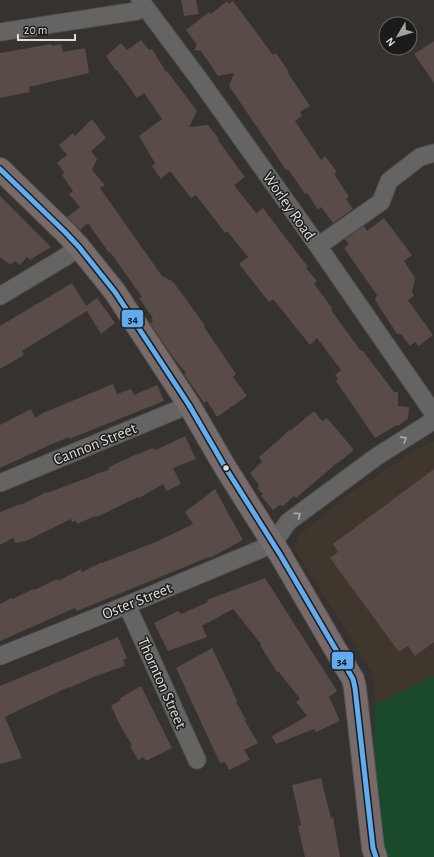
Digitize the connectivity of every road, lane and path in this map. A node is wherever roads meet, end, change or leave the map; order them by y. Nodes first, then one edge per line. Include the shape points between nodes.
1 (142, 2) edge
2 (0, 32) edge
3 (434, 143) edge
4 (427, 155) edge
5 (0, 169) edge
6 (318, 246) junction
7 (79, 247) junction
8 (0, 296) edge
9 (189, 405) junction
10 (434, 414) edge
11 (434, 421) edge
12 (0, 483) edge
13 (273, 544) junction
14 (127, 605) junction
15 (0, 656) edge
16 (197, 760) dead end
17 (376, 857) edge

1 - 2 street via 137,11
1 - 6 street, Worley Road
3 - 4 street
4 - 6 street via 388,181 381,202
5 - 7 main road
6 - 10 street, Worley Road
7 - 8 street
7 - 9 main road via 115,292
9 - 12 street, Cannon Street
9 - 13 main road
13 -> 11 street via 288,522 376,457
13 - 14 street, Oster Street
13 - 17 main road via 353,680
14 - 15 street, Oster Street
14 - 16 street, Thornton Street

